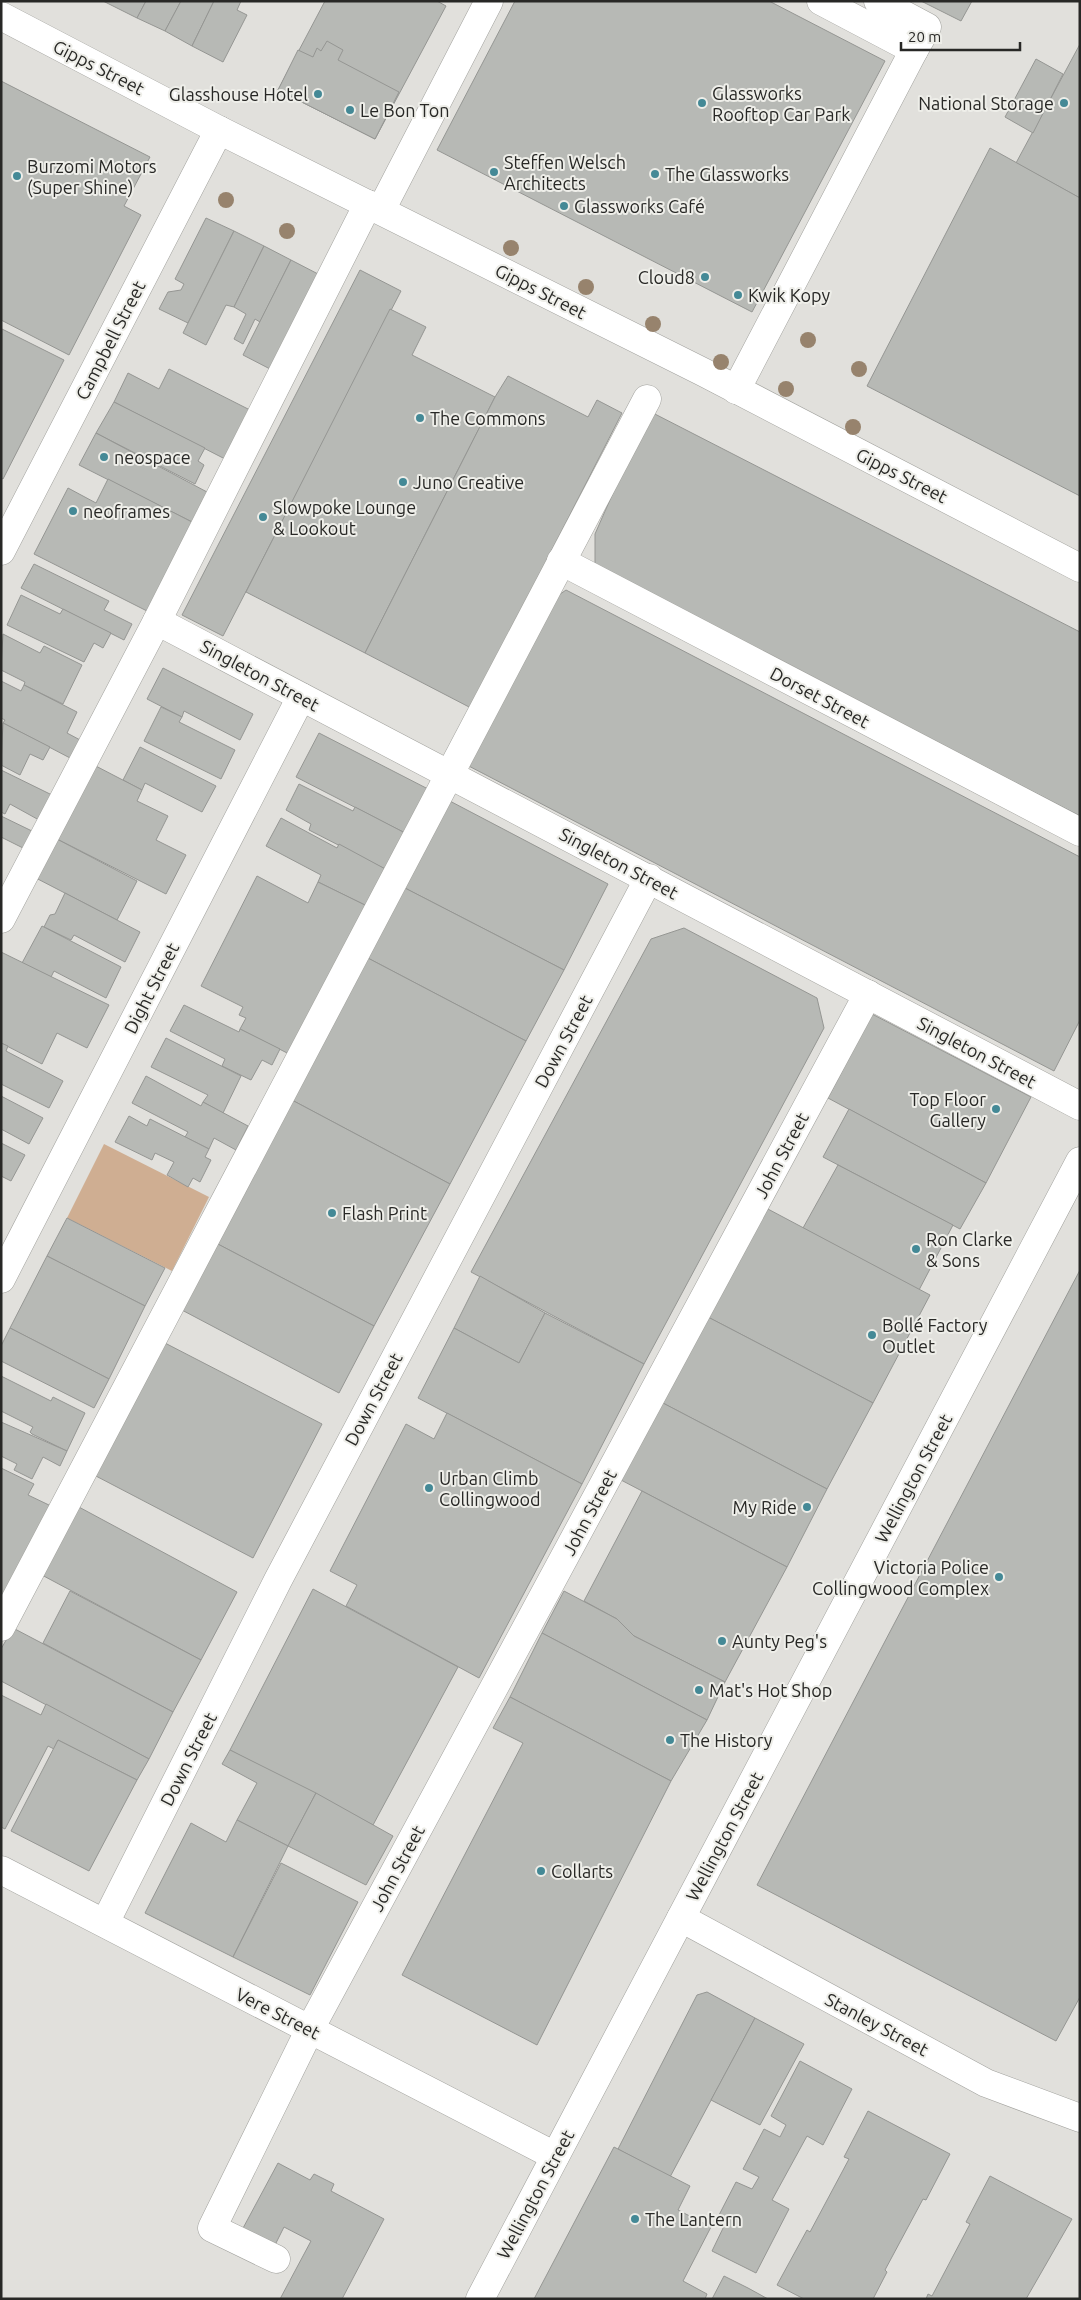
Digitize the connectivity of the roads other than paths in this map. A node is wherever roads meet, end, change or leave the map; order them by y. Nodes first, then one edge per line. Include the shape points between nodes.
1 (489, 1) edge
2 (821, 1) edge
3 (878, 1) edge
4 (1, 16) edge
5 (914, 50) junction
6 (219, 130) junction
7 (374, 207) junction
8 (736, 390) junction
9 (647, 399) dead end
10 (1, 551) edge
11 (561, 561) junction
12 (1080, 568) edge
13 (157, 621) junction
14 (301, 697) junction
15 (448, 774) junction
16 (1080, 832) edge
17 (648, 878) junction
18 (1, 919) edge
19 (868, 994) junction
20 (1080, 1106) edge
21 (1080, 1161) edge
22 (1, 1279) edge
23 (1, 1627) edge
24 (1, 1870) edge
25 (680, 1918) junction
26 (105, 1923) junction
27 (310, 2029) junction
28 (1080, 2118) edge
29 (555, 2156) junction
30 (276, 2259) dead end
31 (480, 2299) edge

1 - 7 street
2 - 5 street
3 - 5 street via 927,27
4 - 6 street, Gipps Street
5 - 8 street
6 - 7 street, Gipps Street
6 - 10 street, Campbell Street
7 - 8 street, Gipps Street
7 - 13 street
8 - 12 street, Gipps Street
9 - 11 street
11 - 15 street
11 - 16 street, Dorset Street
13 - 14 street, Singleton Street
13 - 18 street
14 - 15 street, Singleton Street
14 - 22 street, Dight Street
15 - 17 street, Singleton Street
15 - 23 street
17 - 19 street, Singleton Street
17 - 26 street, Down Street via 278,1580
19 - 20 street, Singleton Street
19 - 27 street, John Street
21 - 25 street, Wellington Street
24 - 26 street, Vere Street
25 - 28 street, Stanley Street via 986,2083
25 - 29 street, Wellington Street
26 - 27 street, Vere Street
27 - 29 street, Vere Street
27 - 30 street, John Street via 212,2228
29 - 31 street, Wellington Street

